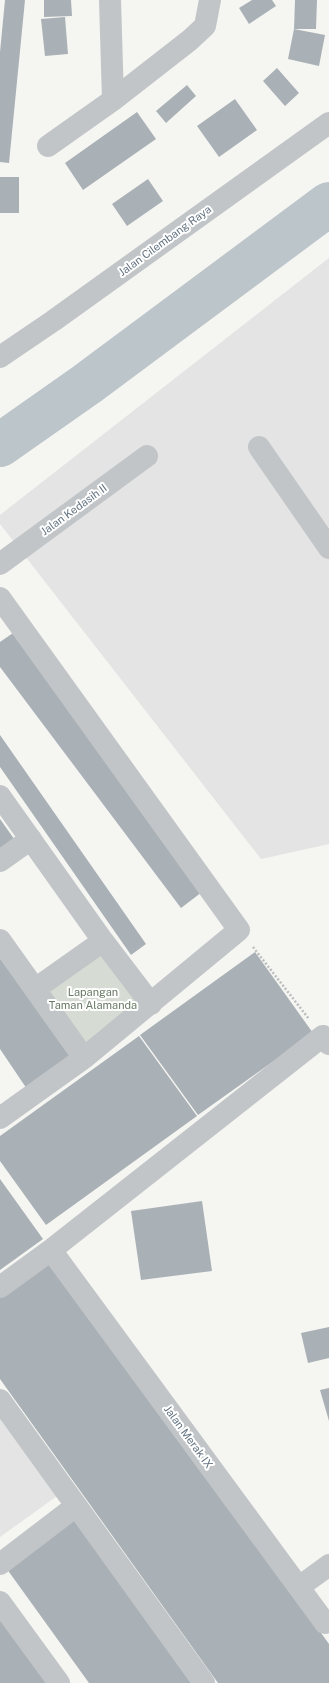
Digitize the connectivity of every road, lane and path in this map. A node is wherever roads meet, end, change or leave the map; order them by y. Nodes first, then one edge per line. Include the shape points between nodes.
1 (110, 0) edge
2 (210, 0) edge
3 (113, 100) junction
4 (329, 123) edge
5 (48, 146) dead end
6 (0, 357) edge
7 (259, 447) dead end
8 (147, 456) dead end
9 (329, 548) edge
10 (0, 564) edge
11 (0, 598) edge
12 (0, 796) edge
13 (31, 839) junction
14 (0, 861) edge
15 (239, 930) junction
16 (0, 940) edge
17 (103, 941) junction
18 (35, 989) junction
19 (150, 1004) junction
20 (326, 1040) edge
21 (84, 1058) junction
22 (0, 1118) edge
23 (51, 1250) junction
24 (0, 1287) edge
25 (0, 1400) edge
26 (76, 1506) junction
27 (0, 1564) edge
28 (329, 1566) edge
29 (299, 1587) junction
30 (0, 1602) edge
31 (325, 1623) dead end
32 (58, 1683) edge
33 (204, 1683) edge

1 - 3 street
2 - 3 street via 205,26
3 - 5 street
4 - 6 street, Jalan Cilembang Raya
7 - 9 street
8 - 10 street, Jalan Kedasih II
11 - 15 street
12 - 13 street
13 - 14 street
13 - 17 street
15 - 19 street
15 - 20 path
16 - 18 street
17 - 18 street
17 - 19 street
18 - 21 street
19 - 21 street
20 - 23 street
21 - 22 street
23 - 24 street
23 - 29 street, Jalan Merak IX
25 - 26 street
26 - 27 street
26 - 33 street
28 - 29 street
29 - 31 street, Jalan Merak IX
30 - 32 street

